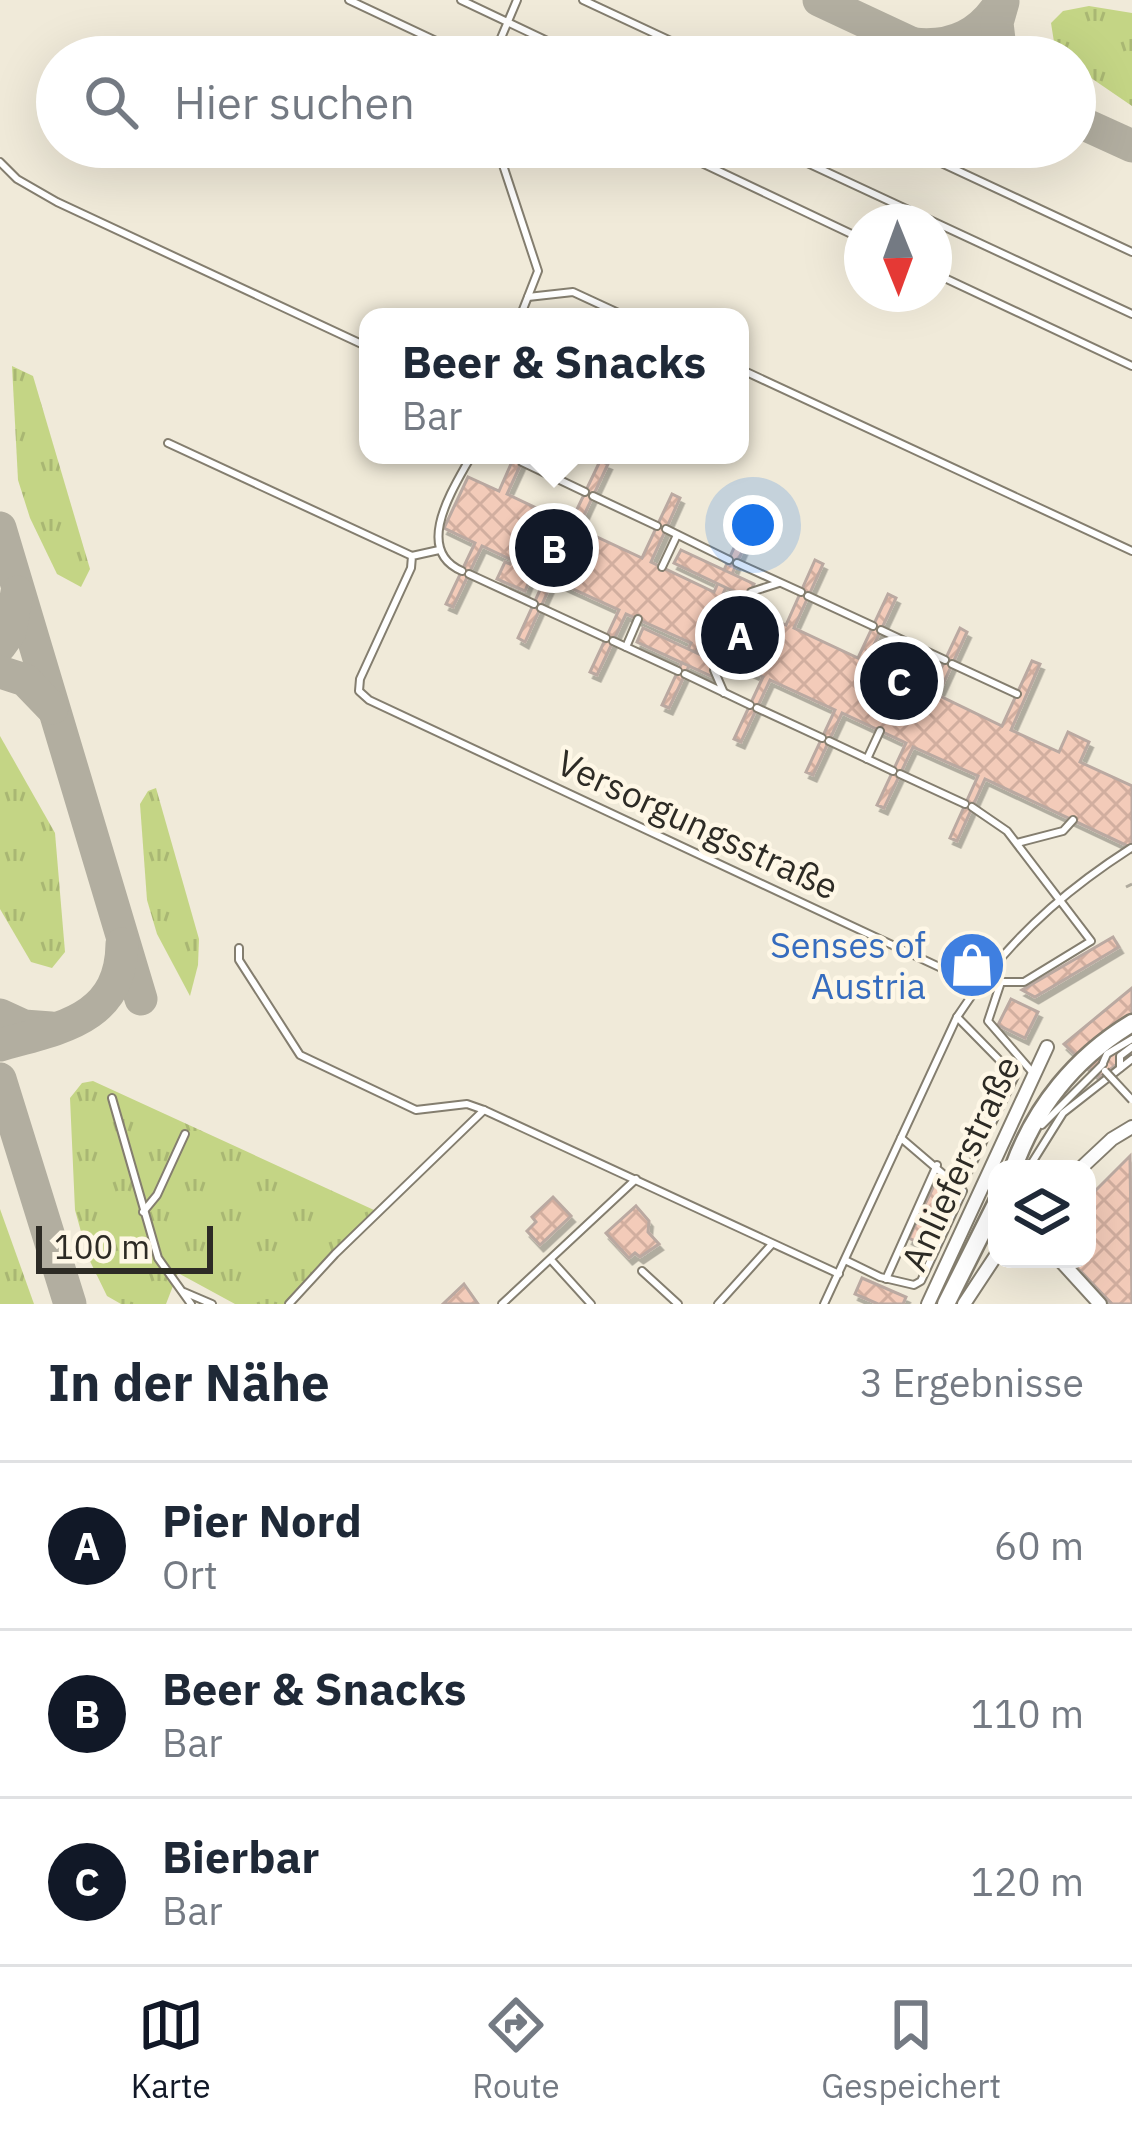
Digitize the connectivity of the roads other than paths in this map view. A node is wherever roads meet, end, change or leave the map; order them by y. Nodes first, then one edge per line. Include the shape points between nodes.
1 (349, 0) edge
2 (460, 0) edge
3 (517, 0) edge
4 (583, 0) edge
5 (507, 22) junction
6 (425, 36) edge
7 (501, 36) edge
8 (536, 36) edge
9 (660, 36) edge
10 (0, 162) edge
11 (505, 168) edge
12 (712, 168) edge
13 (818, 168) edge
14 (952, 168) edge
15 (844, 230) edge
16 (1132, 252) edge
17 (952, 282) edge
18 (529, 297) junction
19 (524, 308) edge
20 (608, 308) edge
21 (1132, 314) edge
22 (359, 343) edge
23 (1132, 367) edge
24 (749, 374) edge
25 (168, 442) dead end
26 (468, 464) edge
27 (526, 464) edge
28 (677, 535) junction
29 (439, 550) junction
30 (1132, 551) edge
31 (412, 556) junction
32 (662, 567) dead end
33 (779, 583) junction
34 (751, 592) dead end
35 (638, 620) dead end
36 (626, 647) junction
37 (919, 648) junction
38 (714, 670) dead end
39 (904, 680) dead end
40 (724, 693) junction
41 (1017, 694) dead end
42 (880, 731) dead end
43 (867, 759) junction
44 (1073, 820) dead end
45 (1016, 843) junction
46 (1131, 848) edge
47 (1059, 898) junction
48 (239, 947) dead end
49 (981, 982) junction
50 (1001, 982) junction
51 (957, 1018) junction
52 (1132, 1023) edge
53 (1132, 1043) edge
54 (1047, 1047) dead end
55 (1132, 1059) edge
56 (1104, 1067) junction
57 (1120, 1068) junction
58 (1034, 1074) junction
59 (112, 1099) dead end
60 (1132, 1100) edge
61 (484, 1110) junction
62 (1132, 1127) edge
63 (185, 1134) dead end
64 (902, 1138) junction
65 (1020, 1160) edge
66 (1023, 1160) edge
67 (1026, 1160) edge
68 (1090, 1160) edge
69 (937, 1165) junction
70 (636, 1179) junction
71 (962, 1187) junction
72 (143, 1212) junction
73 (988, 1220) edge
74 (773, 1243) junction
75 (845, 1260) junction
76 (552, 1262) junction
77 (988, 1268) edge
78 (1067, 1268) edge
79 (642, 1271) dead end
80 (838, 1274) junction
81 (886, 1279) junction
82 (181, 1290) junction
83 (191, 1304) edge
84 (212, 1304) edge
85 (289, 1304) edge
86 (502, 1304) edge
87 (591, 1304) edge
88 (678, 1304) edge
89 (718, 1304) edge
90 (824, 1304) edge
91 (928, 1304) edge
92 (946, 1304) edge
93 (964, 1304) edge
94 (1100, 1304) edge

1 - 6 lane
2 - 5 lane
3 - 5 lane
4 - 9 lane
5 - 7 lane
5 - 8 lane
10 - 22 lane via 57,202
11 - 18 lane via 535,252
12 - 15 lane
13 - 21 lane
14 - 16 lane
17 - 23 lane
18 - 19 lane
18 - 20 lane via 573,292
24 - 30 lane
25 - 31 lane
26 - 29 lane via 438,525
27 - 28 lane
28 - 32 lane
28 - 33 lane
29 - 31 lane
29 - 36 lane via 452,567
31 - 49 lane, Versorgungsstraße via 360,679 369,700
33 - 34 lane
33 - 37 lane
35 - 36 lane
36 - 40 lane
37 - 39 lane
37 - 41 lane
38 - 40 lane
40 - 43 lane
42 - 43 lane
43 - 45 lane via 990,816
44 - 45 lane via 1063,831
45 - 47 lane
46 - 47 lane
47 - 49 lane
47 - 50 lane via 1090,941 1024,982
48 - 61 lane via 239,960 300,1055 416,1110
49 - 50 lane
49 - 51 lane
50 - 58 lane via 988,1022
51 - 64 lane
51 - 71 lane via 1015,1076
52 - 65 street via 1055,1090
53 - 56 lane via 1108,1054
53 - 57 lane
54 - 58 street, Anlieferstraße
55 - 57 lane
56 - 60 lane, bridge
56 - 66 lane via 1060,1104
57 - 67 lane via 1063,1113
58 - 91 street, Anlieferstraße
59 - 72 lane
61 - 70 lane
61 - 85 lane
62 - 68 street
63 - 72 lane
64 - 69 lane
64 - 75 lane
69 - 71 lane
69 - 81 lane
70 - 74 lane
70 - 76 lane
71 - 81 lane via 921,1281
72 - 82 lane via 158,1258
73 - 92 street
74 - 80 lane
74 - 89 lane
75 - 80 lane
75 - 81 lane
76 - 86 lane
76 - 87 lane
77 - 93 street
78 - 94 street
79 - 88 lane
80 - 90 lane
82 - 83 lane
82 - 84 lane

